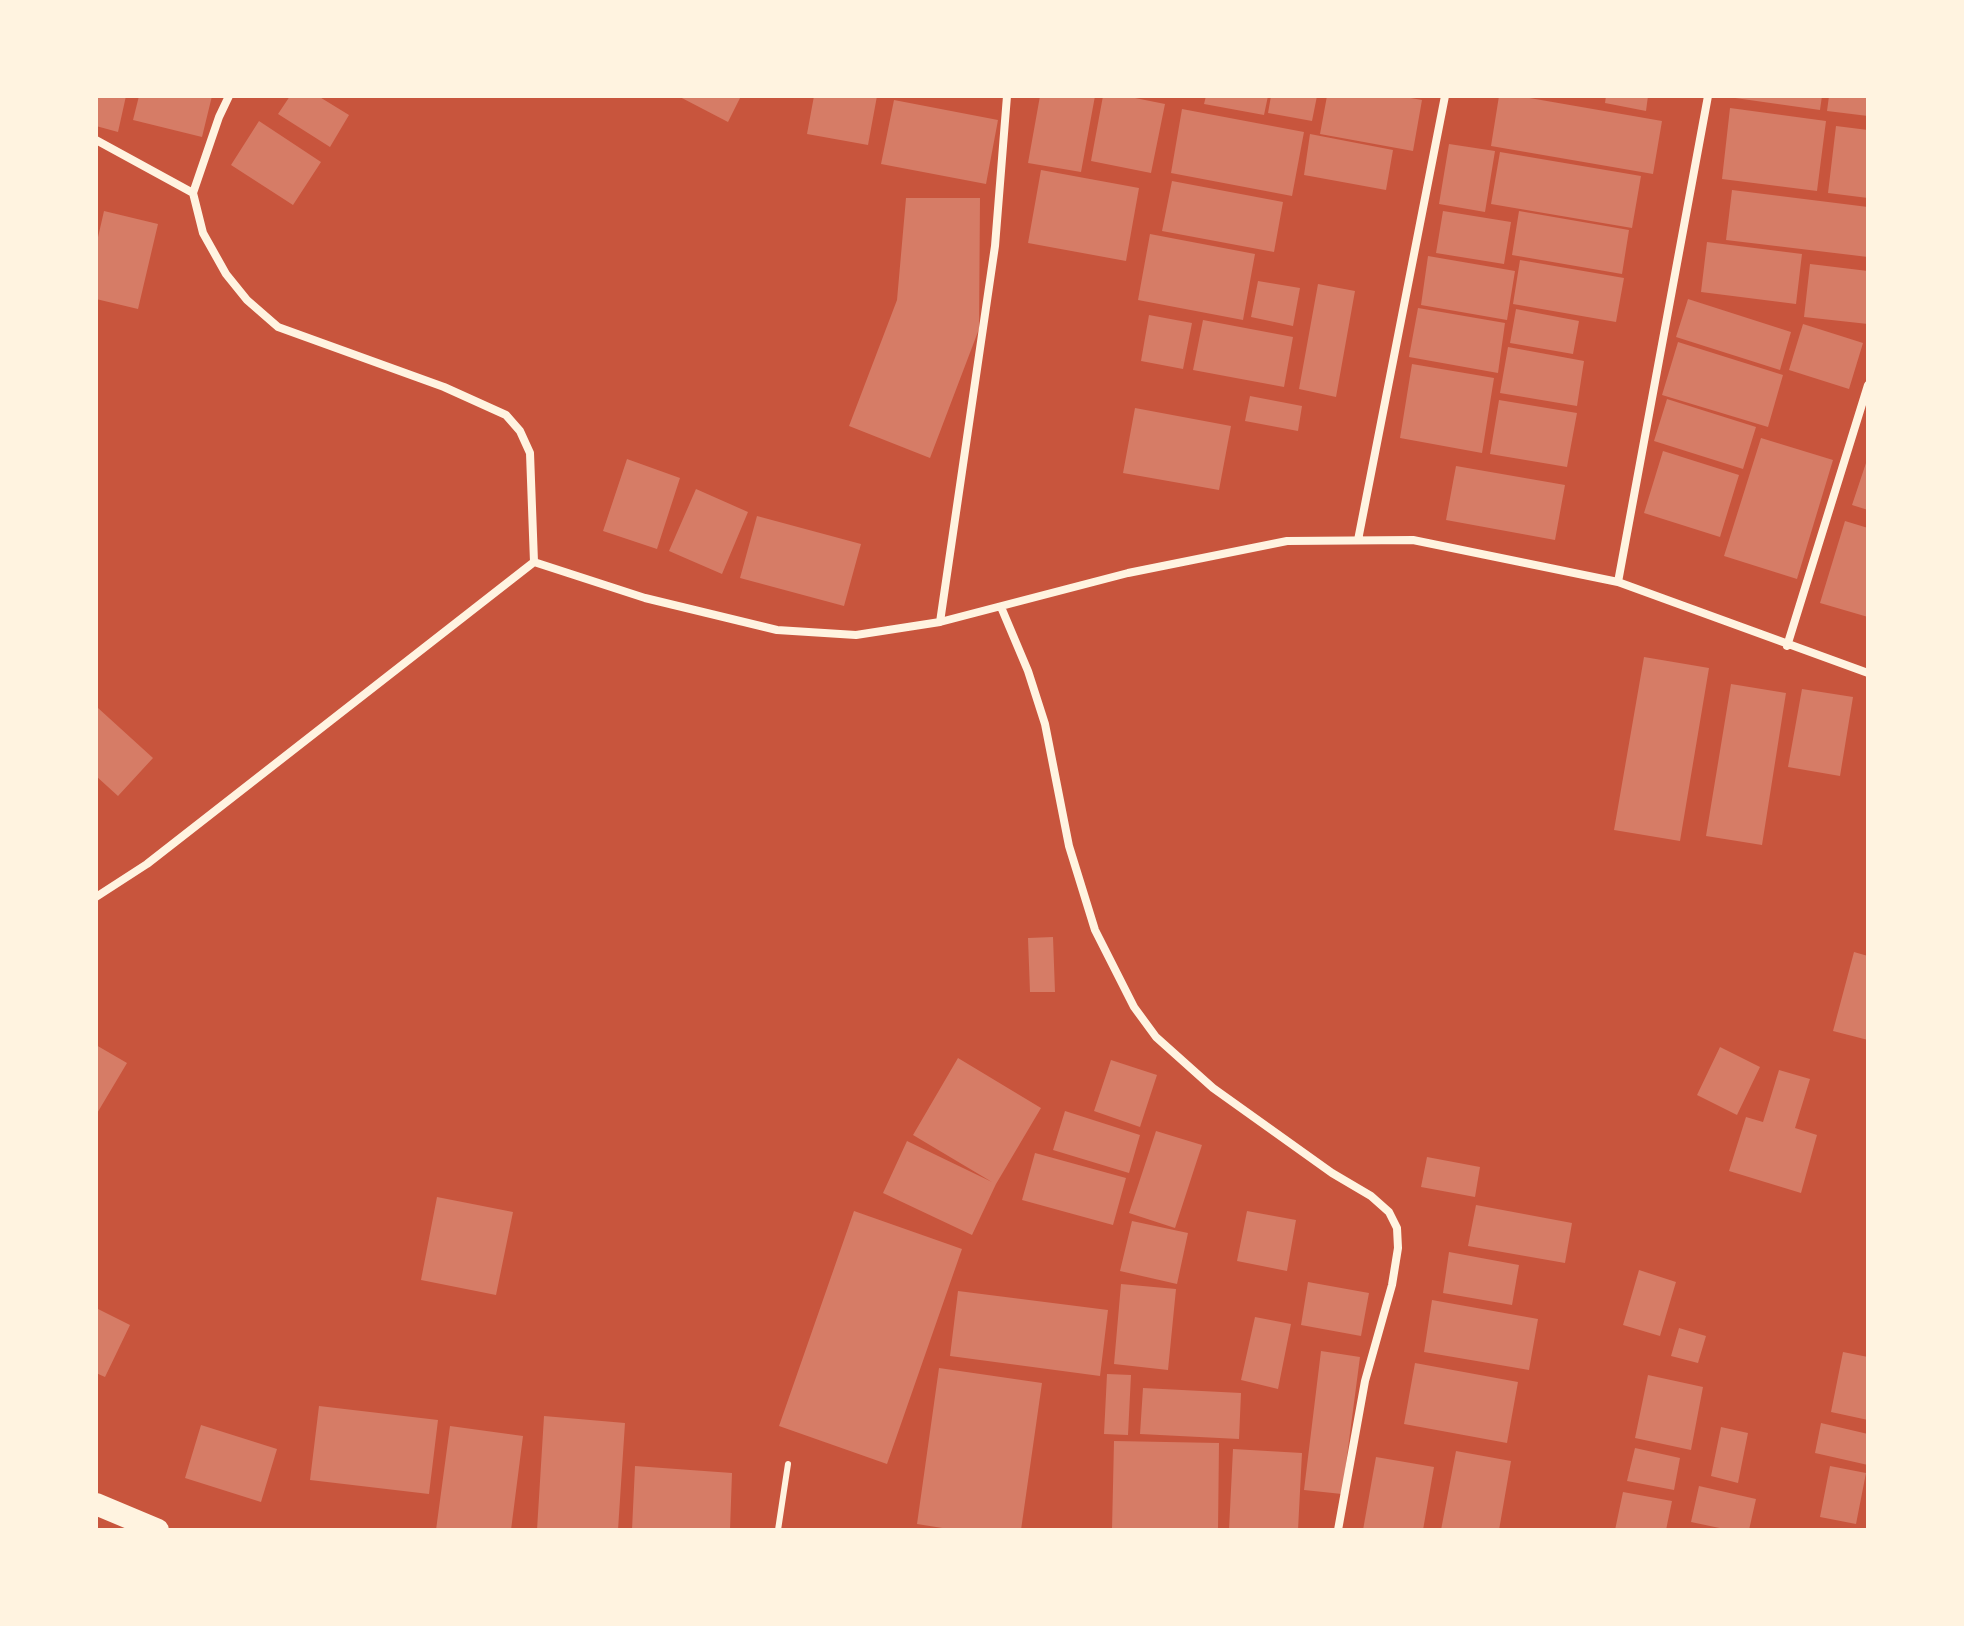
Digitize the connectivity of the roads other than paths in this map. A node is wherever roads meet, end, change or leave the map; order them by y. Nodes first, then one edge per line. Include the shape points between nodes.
1 (229, 96) edge
2 (1007, 96) edge
3 (1445, 96) edge
4 (1708, 96) edge
5 (96, 140) edge
6 (193, 193) junction
7 (1868, 385) edge
8 (1358, 540) junction
9 (534, 562) junction
10 (1618, 582) junction
11 (1001, 607) junction
12 (940, 622) junction
13 (1787, 646) junction
14 (1868, 673) edge
15 (98, 893) edge
16 (788, 1464) dead end
17 (96, 1504) edge
18 (158, 1530) edge
19 (778, 1530) edge
20 (1338, 1530) edge

1 - 6 street
2 - 12 street via 995,246
3 - 8 street
4 - 10 street
5 - 6 street
6 - 9 street via 203,233 226,274 278,327 506,415 530,453
7 - 13 street
8 - 10 street via 1413,540
8 - 11 street via 1273,543 1128,573
9 - 12 street via 645,598 777,630 856,635
9 - 15 street via 147,864
10 - 13 street
11 - 12 street
11 - 20 street via 1045,724 1069,846 1095,930 1134,1007 1156,1037 1213,1088 1371,1196 1397,1228 1392,1285 1365,1381
13 - 14 street
16 - 19 lane
17 - 18 highway

